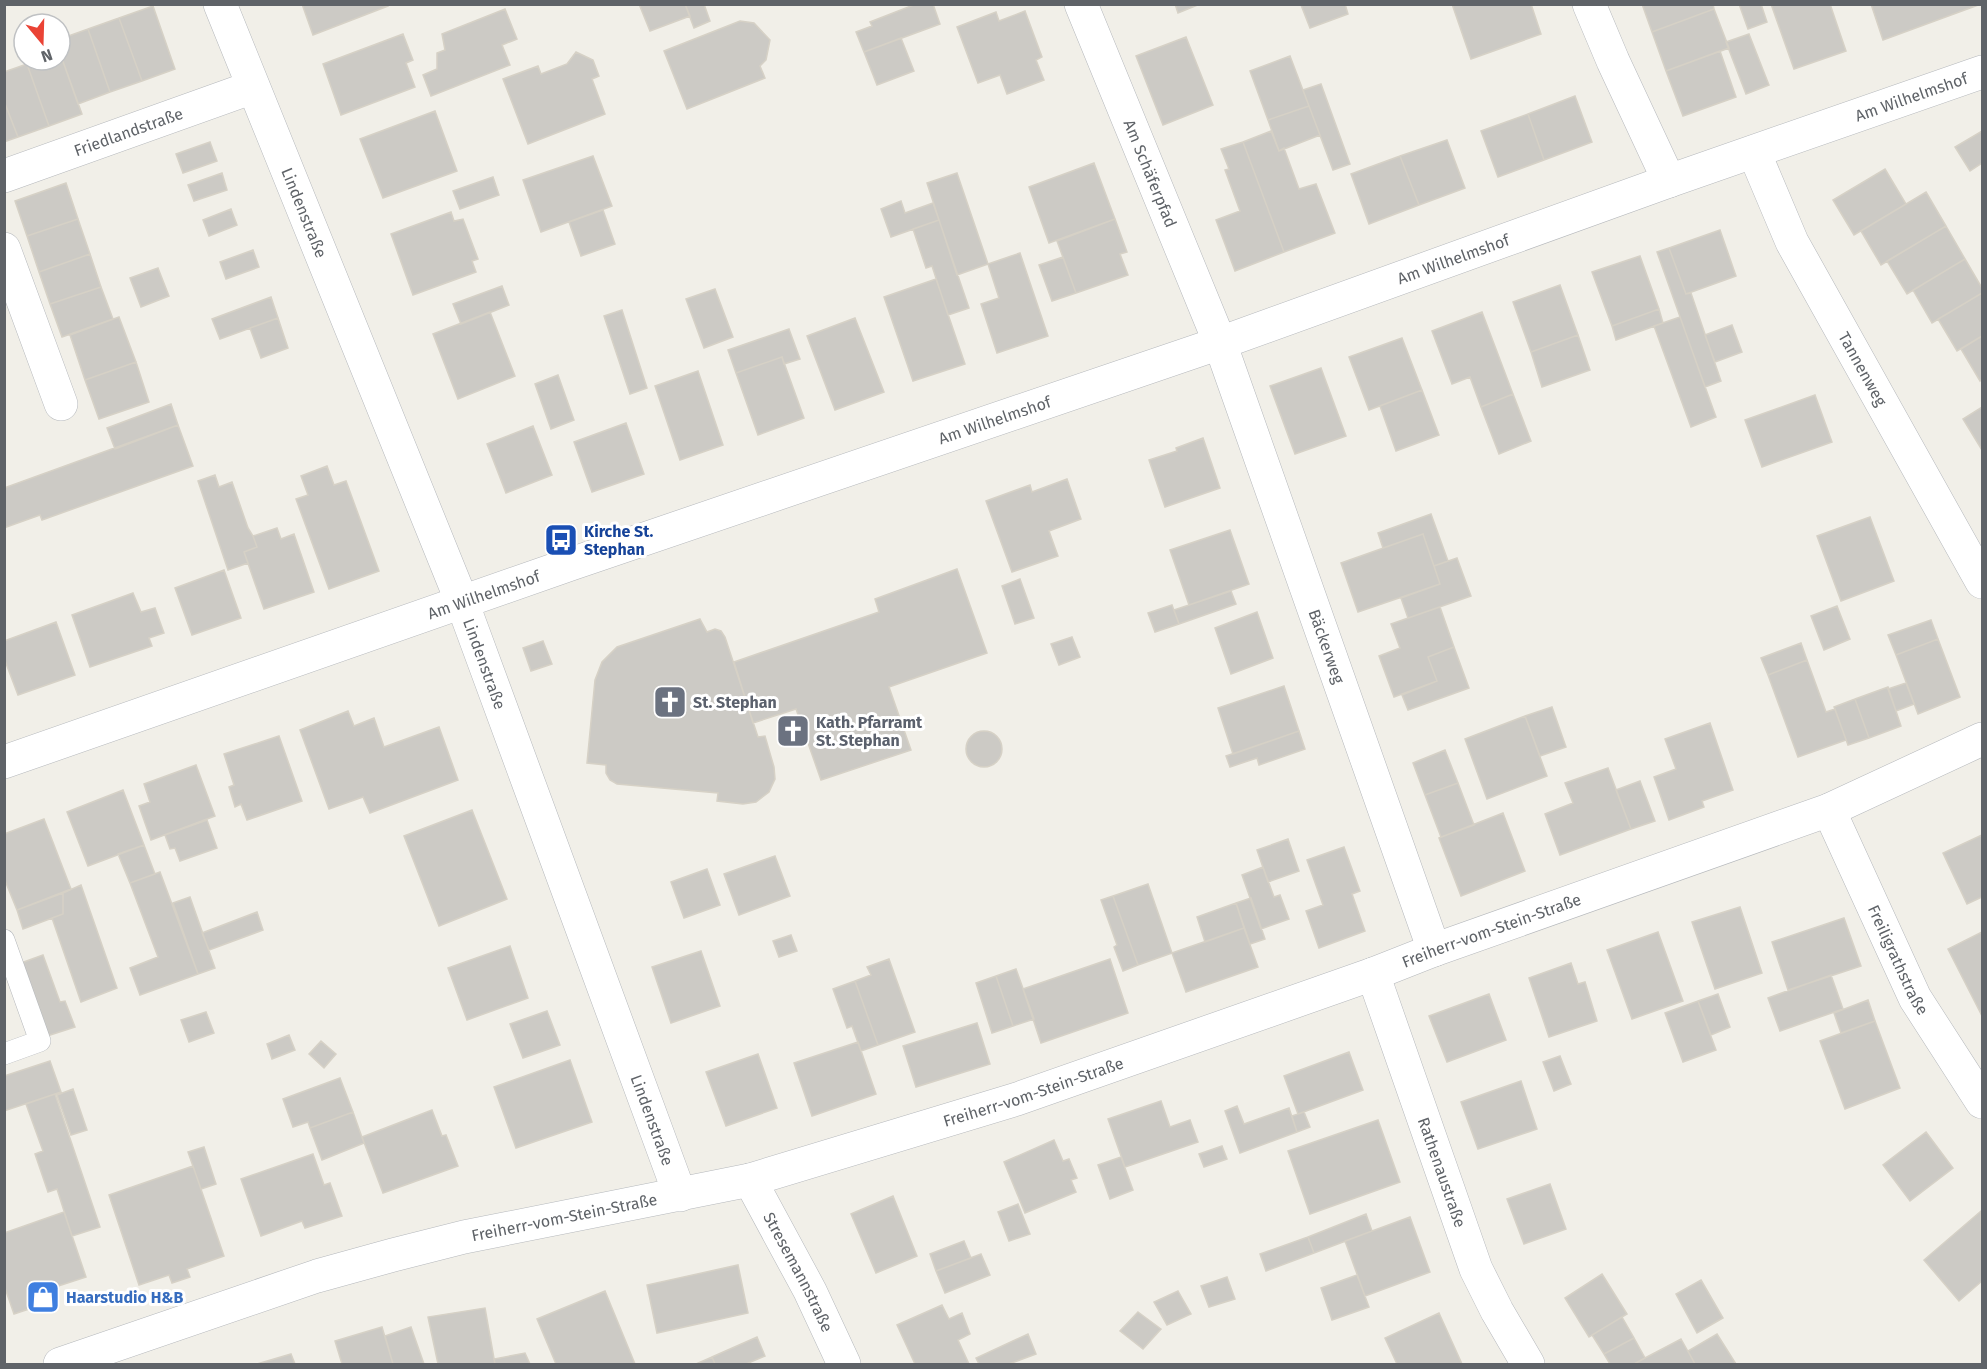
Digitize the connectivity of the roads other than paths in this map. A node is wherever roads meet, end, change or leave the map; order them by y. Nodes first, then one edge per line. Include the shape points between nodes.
1 (220, 4) edge
2 (1081, 4) edge
3 (1589, 4) edge
4 (1983, 72) edge
5 (253, 87) junction
6 (1754, 152) junction
7 (4, 176) edge
8 (1669, 181) junction
9 (4, 249) edge
10 (1220, 343) junction
11 (61, 404) dead end
12 (1983, 582) edge
13 (462, 602) junction
14 (1983, 739) edge
15 (4, 762) edge
16 (1829, 810) junction
17 (4, 940) edge
18 (1434, 950) junction
19 (1373, 974) junction
20 (4, 1054) edge
21 (1983, 1102) edge
22 (750, 1180) junction
23 (680, 1195) junction
24 (68, 1363) edge
25 (844, 1365) edge
26 (1528, 1365) edge

1 - 5 street, Lindenstraße
2 - 10 street, Am Schäferpfad
3 - 8 street
4 - 6 street, Am Wilhelmshof
5 - 7 street, Friedlandstraße
5 - 13 street, Lindenstraße
6 - 8 street, Am Wilhelmshof
6 - 12 street, Tannenweg via 1792,242
8 - 10 street, Am Wilhelmshof
9 - 11 street
10 - 13 street, Am Wilhelmshof
10 - 18 street, Bäckerweg
13 - 15 street, Am Wilhelmshof
13 - 23 street, Lindenstraße
14 - 16 street, Freiherr-vom-Stein-Straße
16 - 18 street, Freiherr-vom-Stein-Straße
16 - 21 street, Freiligrathstraße via 1915,998
17 - 20 lane via 40,1041
18 - 19 street, Freiherr-vom-Stein-Straße
19 - 22 street, Freiherr-vom-Stein-Straße via 1017,1099
19 - 26 street, Rathenaustraße via 1476,1269
22 - 23 street, Freiherr-vom-Stein-Straße
22 - 25 street, Stresemannstraße via 810,1291
23 - 24 street, Freiherr-vom-Stein-Straße via 464,1237 393,1255 317,1276

